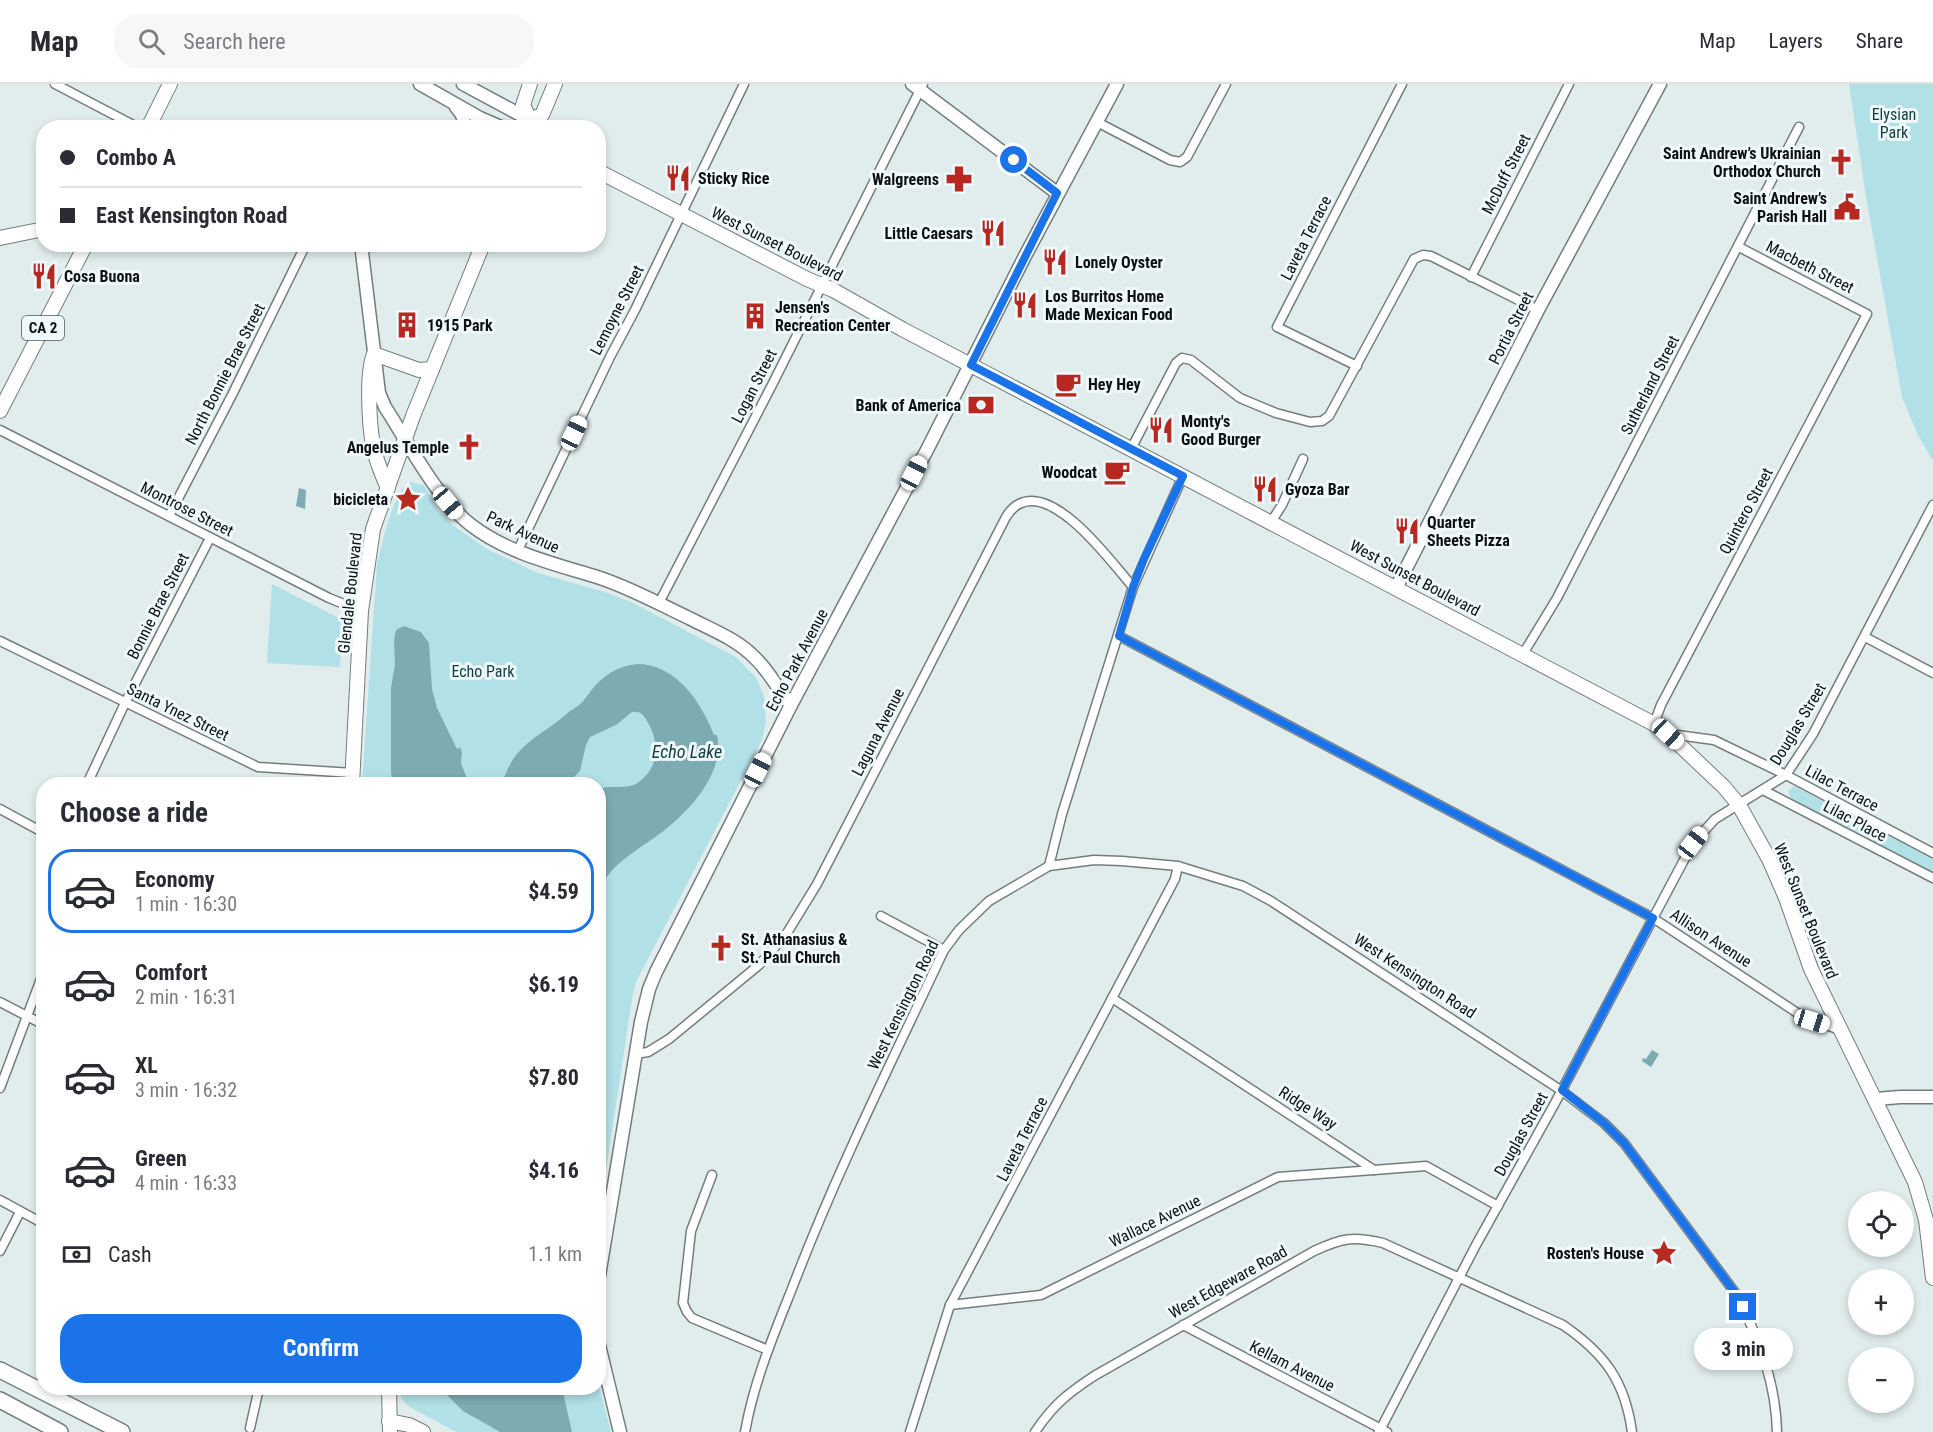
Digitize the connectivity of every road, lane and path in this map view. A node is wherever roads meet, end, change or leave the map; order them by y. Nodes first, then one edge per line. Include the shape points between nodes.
1 (55, 84) edge
2 (170, 84) edge
3 (420, 84) edge
4 (463, 84) edge
5 (530, 84) edge
6 (555, 84) edge
7 (744, 84) edge
8 (1117, 84) edge
9 (1226, 84) edge
10 (1402, 84) edge
11 (1569, 84) edge
12 (1659, 84) edge
13 (919, 86) edge
14 (451, 102) junction
15 (124, 120) edge
16 (152, 120) edge
17 (464, 120) edge
18 (485, 120) edge
19 (522, 120) edge
20 (528, 120) edge
21 (535, 120) edge
22 (1096, 122) junction
23 (1799, 127) dead end
24 (606, 175) edge
25 (1057, 193) junction
26 (681, 213) junction
27 (36, 231) edge
28 (0, 238) edge
29 (1739, 247) junction
30 (82, 252) edge
31 (302, 252) edge
32 (362, 252) edge
33 (480, 252) edge
34 (1471, 277) junction
35 (822, 285) junction
36 (1538, 310) junction
37 (1867, 314) joint
38 (374, 354) junction
39 (971, 365) junction
40 (1357, 366) junction
41 (432, 369) junction
42 (0, 411) edge
43 (0, 430) edge
44 (405, 438) junction
45 (1131, 449) junction
46 (1303, 459) dead end
47 (1183, 476) junction
48 (388, 488) junction
49 (1933, 505) edge
50 (169, 516) junction
51 (1271, 522) junction
52 (210, 538) junction
53 (518, 550) junction
54 (1133, 587) junction
55 (1396, 588) junction
56 (659, 603) junction
57 (361, 611) junction
58 (1119, 636) junction
59 (1865, 637) junction
60 (0, 641) edge
61 (1524, 654) junction
62 (1933, 673) edge
63 (125, 703) junction
64 (791, 705) junction
65 (1654, 724) junction
66 (1668, 734) junction
67 (1786, 775) junction
68 (90, 777) edge
69 (336, 777) edge
70 (352, 777) edge
71 (1763, 790) junction
72 (1739, 805) junction
73 (0, 809) edge
74 (36, 829) edge
75 (1933, 853) edge
76 (1049, 866) junction
77 (1178, 866) junction
78 (1933, 878) edge
79 (881, 916) dead end
80 (1653, 918) junction
81 (944, 950) junction
82 (36, 992) edge
83 (1112, 998) junction
84 (0, 1002) edge
85 (27, 1016) junction
86 (36, 1021) edge
87 (1841, 1030) junction
88 (635, 1054) junction
89 (0, 1088) edge
90 (1562, 1090) junction
91 (1933, 1097) edge
92 (1876, 1099) junction
93 (1374, 1170) junction
94 (712, 1175) dead end
95 (0, 1200) edge
96 (1498, 1206) junction
97 (20, 1212) junction
98 (36, 1220) edge
99 (606, 1233) edge
100 (0, 1251) edge
101 (1460, 1278) junction
102 (1933, 1278) edge
103 (950, 1305) junction
104 (1183, 1325) junction
105 (768, 1350) junction
106 (4, 1371) edge
107 (606, 1374) edge
108 (36, 1387) edge
109 (51, 1395) edge
110 (257, 1395) edge
111 (389, 1395) edge
112 (3, 1402) edge
113 (390, 1427) edge
114 (250, 1428) dead end
115 (56, 1430) edge
116 (1382, 1431) edge
117 (123, 1432) edge
118 (423, 1432) edge
119 (620, 1432) edge
120 (745, 1432) edge
121 (910, 1432) edge
122 (1035, 1432) edge
123 (1632, 1432) edge
124 (1777, 1432) edge

1 - 15 street
2 - 16 main road
3 - 14 street
4 - 19 street
5 - 20 main road via 523,105
6 - 21 main road via 542,115
7 - 26 street, Lemoyne Street
8 - 22 street, Echo Park Avenue
9 - 22 street via 1187,157 1180,162
10 - 40 street, Laveta Terrace via 1277,327
11 - 34 street, McDuff Street
12 - 36 street, Portia Street
13 - 25 street
13 - 35 street, Logan Street
14 - 17 street
14 - 18 street
22 - 25 street, Echo Park Avenue
23 - 29 street, Sutherland Street
24 - 26 main road, West Sunset Boulevard
25 - 39 street, Echo Park Avenue
26 - 35 main road, West Sunset Boulevard
26 - 53 street, Lemoyne Street
27 - 28 main road
29 - 37 street, Macbeth Street
29 - 61 street, Sutherland Street via 1557,598
30 - 42 main road, CA 2
31 - 50 street, North Bonnie Brae Street
32 - 38 street, Park Avenue
33 - 41 main road, Glendale Boulevard
34 - 36 street
34 - 40 street via 1431,255 1414,259
35 - 39 main road, West Sunset Boulevard
35 - 56 street, Logan Street
36 - 55 street, Portia Street
37 - 65 street, Quintero Street
38 - 41 main road via 419,370
38 - 44 street, Park Avenue via 380,393
38 - 48 main road via 368,376 373,443
39 - 45 main road, West Sunset Boulevard
39 - 64 street, Echo Park Avenue
40 - 45 street via 1329,417 1310,422 1240,398 1191,360 1182,358
41 - 44 main road, Glendale Boulevard
43 - 50 street, Montrose Street
44 - 48 main road, Glendale Boulevard
44 - 53 street, Park Avenue via 457,513 472,526
45 - 47 main road, West Sunset Boulevard
46 - 51 street
47 - 51 main road, West Sunset Boulevard
47 - 54 street
48 - 57 main road, Glendale Boulevard via 373,529
49 - 59 street, Douglas Street
50 - 52 street, Montrose Street
51 - 55 main road, West Sunset Boulevard
52 - 57 street, Montrose Street
52 - 63 street, Bonnie Brae Street
53 - 56 street, Park Avenue via 609,581
54 - 58 street
54 - 88 street, Laguna Avenue via 1064,513 1039,502 1012,508 817,884 787,933 759,965 669,1039 648,1052
55 - 61 main road, West Sunset Boulevard
56 - 64 street, Park Avenue via 738,643 771,675
57 - 70 main road, Glendale Boulevard
58 - 76 street
58 - 80 street, Allison Avenue
59 - 62 street
59 - 67 street, Douglas Street via 1813,734
60 - 63 street, Santa Ynez Street
61 - 65 main road, West Sunset Boulevard
63 - 68 street, Bonnie Brae Street
63 - 69 street, Santa Ynez Street via 258,767
64 - 88 street, Echo Park Avenue via 656,972 644,1004
65 - 66 main road, West Sunset Boulevard
66 - 67 street, Lilac Terrace via 1714,740
66 - 72 main road, West Sunset Boulevard
67 - 71 street, Douglas Street
67 - 75 street, Lilac Terrace
71 - 72 street, Douglas Street
71 - 78 street, Lilac Place
72 - 80 street, Douglas Street via 1715,819 1698,837
72 - 87 main road, West Sunset Boulevard via 1776,874 1811,969
73 - 74 street
76 - 77 street, West Kensington Road via 1094,860
76 - 81 street, West Kensington Road via 989,901
77 - 83 street, Laveta Terrace
77 - 90 street, West Kensington Road via 1243,886 1271,901
79 - 81 street
80 - 87 street, Allison Avenue via 1802,1016
80 - 90 street, Douglas Street
81 - 105 street, West Kensington Road via 821,1213
82 - 85 street
83 - 93 street, Ridge Way
83 - 103 street, Laveta Terrace
84 - 85 street
85 - 86 street
85 - 89 street
87 - 92 main road, West Sunset Boulevard
88 - 99 street, Echo Park Avenue
90 - 96 street, Douglas Street
90 - 124 street, West Kensington Road via 1624,1143 1736,1294 1762,1349
91 - 92 street
92 - 102 main road, West Sunset Boulevard via 1921,1199
93 - 96 street via 1426,1166
93 - 103 street, Wallace Avenue via 1278,1177 1041,1295
94 - 105 street via 691,1231 683,1303 692,1318
95 - 97 street
96 - 101 street, Douglas Street
97 - 98 street
97 - 100 street
101 - 104 street, West Edgeware Road via 1383,1243 1350,1238 1314,1251
101 - 116 street, Douglas Street
101 - 123 street, West Edgeware Road via 1563,1325 1587,1342 1618,1383 1629,1410
103 - 121 street, Laveta Terrace
104 - 116 street, Kellam Avenue
104 - 122 street, West Edgeware Road via 1068,1393
105 - 120 street, West Kensington Road via 750,1403
106 - 108 highway
107 - 119 street
109 - 117 highway
110 - 114 street
111 - 113 main road
112 - 115 highway
113 - 118 main road via 409,1425

